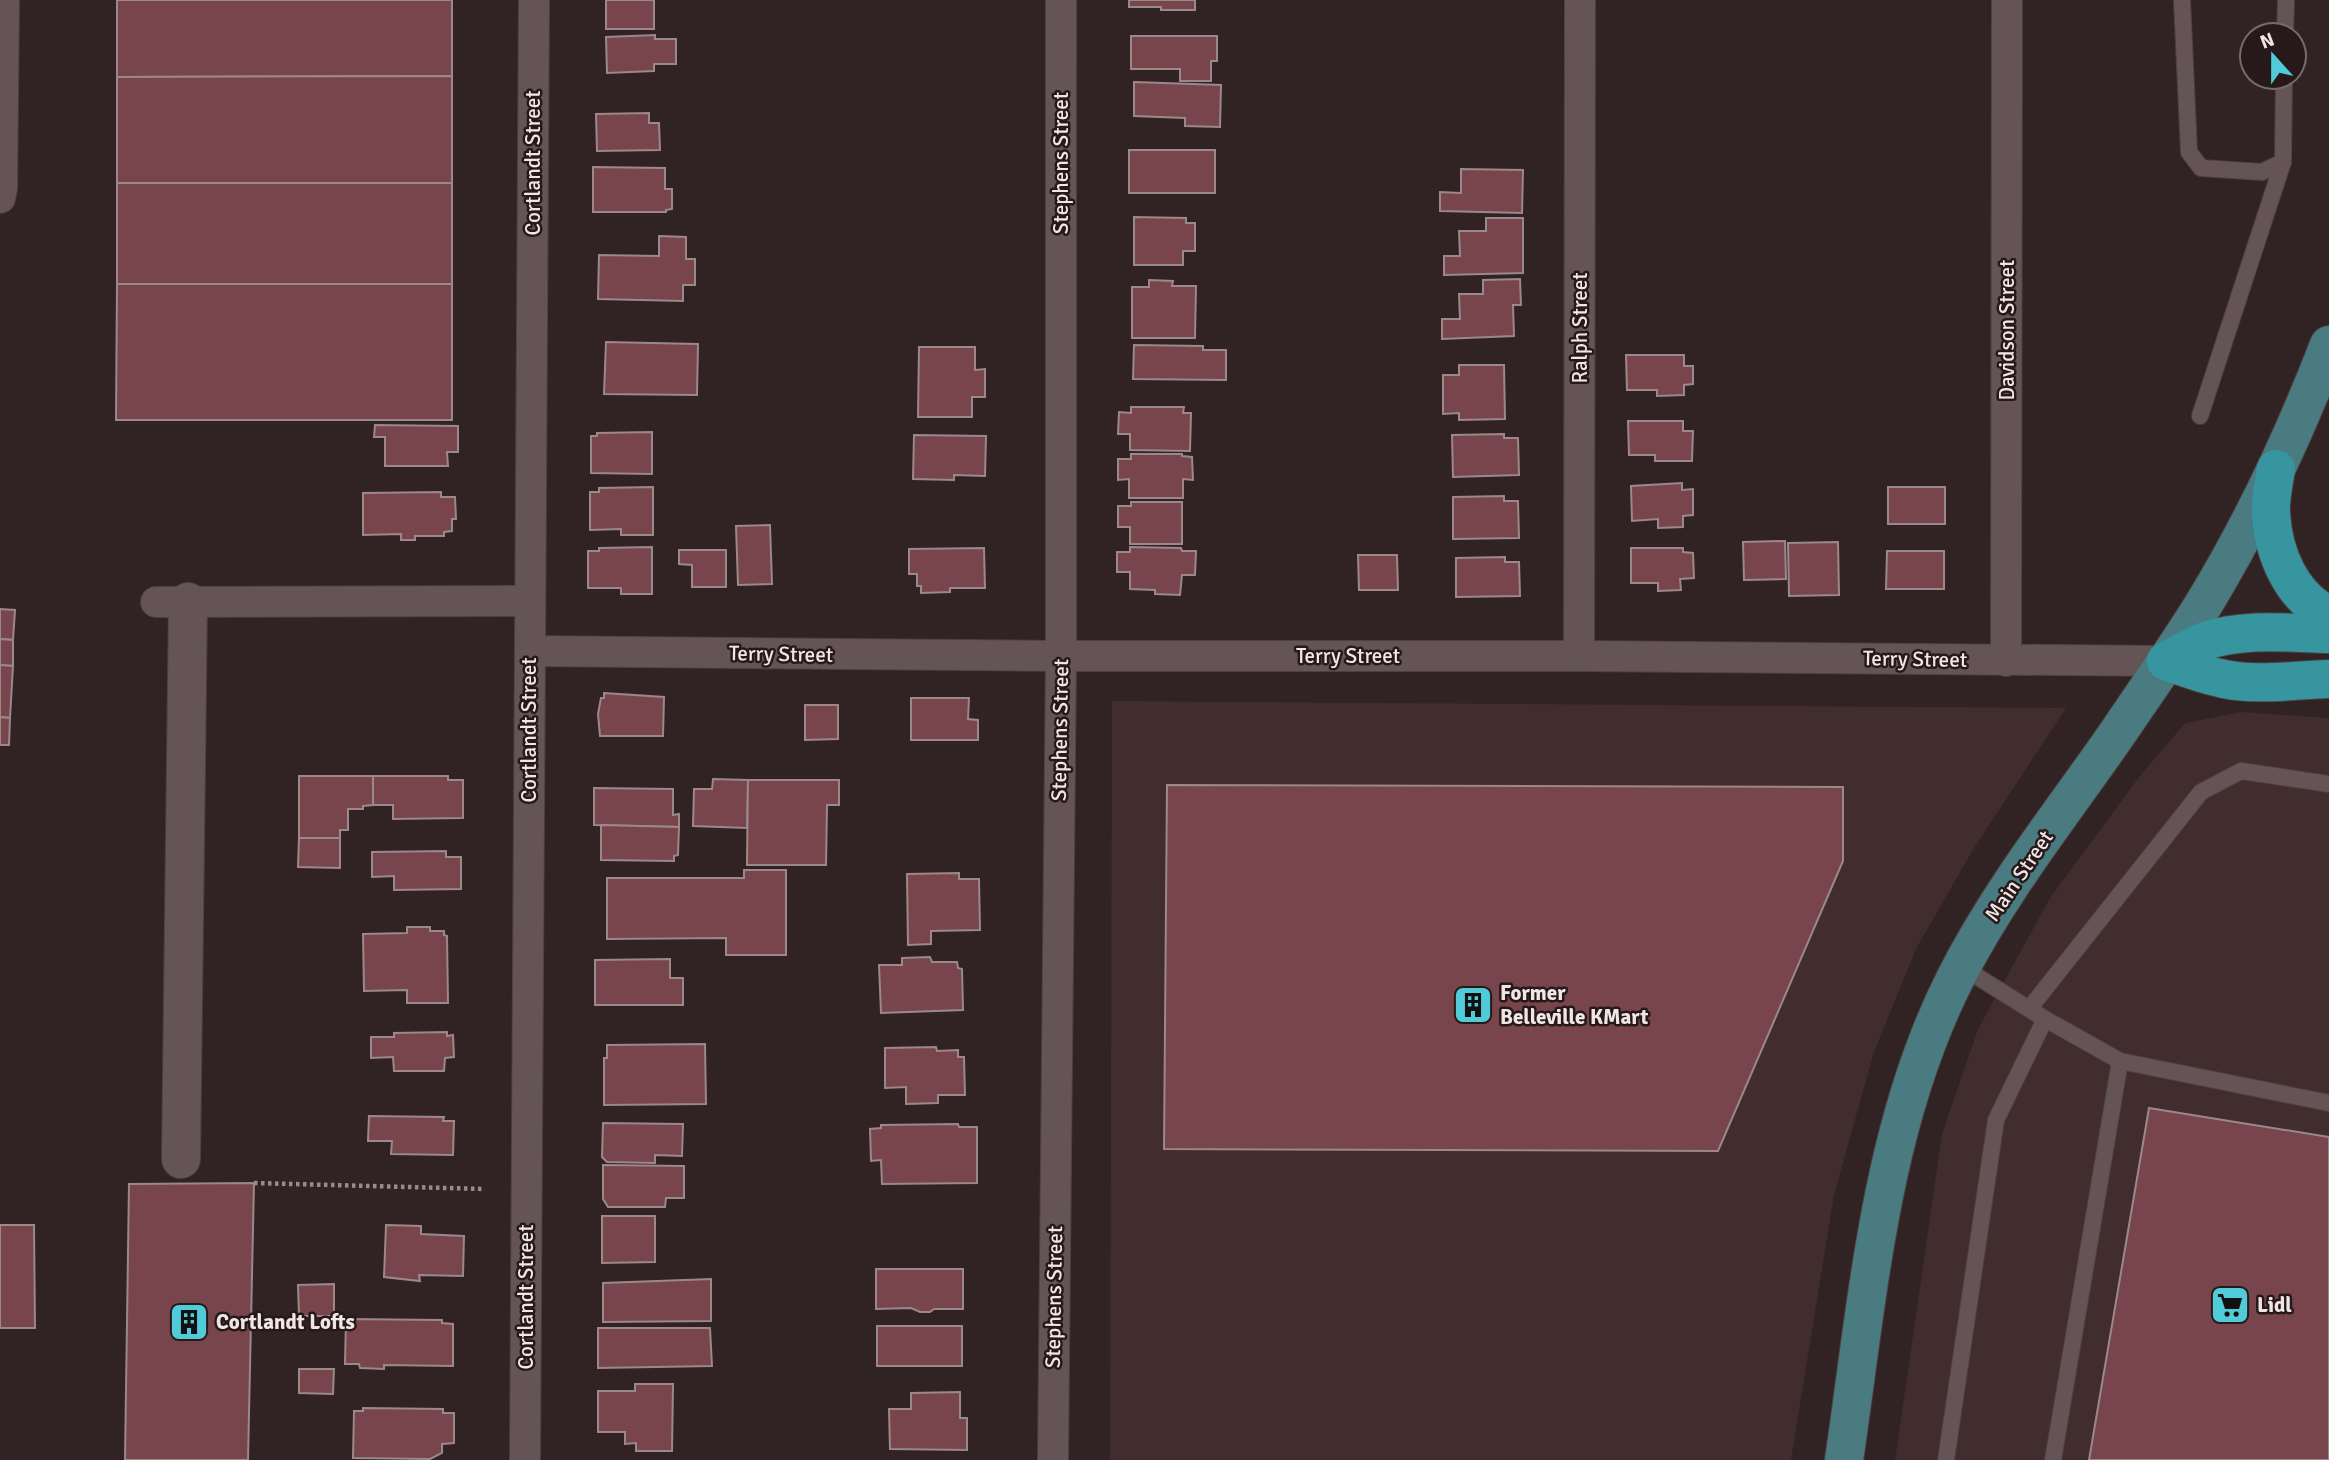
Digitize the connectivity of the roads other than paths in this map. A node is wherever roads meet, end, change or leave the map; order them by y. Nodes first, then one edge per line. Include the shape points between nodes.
1 (4, 0) edge
2 (534, 0) edge
3 (1061, 0) edge
4 (1580, 0) edge
5 (2007, 0) edge
6 (2182, 0) edge
7 (2286, 0) edge
8 (2285, 21) edge
9 (2284, 91) edge
10 (2283, 162) junction
11 (0, 198) edge
12 (2329, 345) edge
13 (2200, 416) dead end
14 (2276, 469) junction
15 (530, 601) junction
16 (172, 602) joint
17 (2329, 615) edge
18 (2329, 635) edge
19 (530, 652) junction
20 (1061, 656) junction
21 (1579, 656) junction
22 (2007, 660) junction
23 (2166, 661) junction
24 (2329, 679) edge
25 (2329, 784) edge
26 (1962, 967) junction
27 (2029, 1009) junction
28 (2045, 1019) junction
29 (2120, 1060) junction
30 (2329, 1103) edge
31 (181, 1159) dead end
32 (525, 1460) edge
33 (1053, 1460) edge
34 (1844, 1460) edge
35 (1946, 1460) edge
36 (2053, 1460) edge

1 - 11 street
2 - 15 street, Cortlandt Street
3 - 20 street, Stephens Street
4 - 21 street, Ralph Street
5 - 22 street, Davidson Street
6 - 10 lane via 2189,152 2201,168 2262,172
7 - 8 lane
9 - 10 lane
10 - 13 lane
12 - 14 main road, Main Street
14 - 17 highway via 2270,512 2276,549 2290,580
14 - 23 main road, Main Street via 2241,539
15 - 16 street
15 - 19 street, Cortlandt Street
16 - 31 street
18 - 23 highway via 2233,634
19 - 20 street, Terry Street
19 - 32 street, Cortlandt Street
20 - 21 street, Terry Street
20 - 33 street, Stephens Street
21 - 22 street, Terry Street
22 - 23 street, Terry Street
23 - 24 highway via 2227,680
23 - 26 main road, Main Street via 1996,906
25 - 27 lane via 2241,771 2201,792
26 - 27 lane
26 - 34 main road, Main Street via 1923,1056 1900,1124 1879,1222
27 - 28 lane
28 - 29 lane
28 - 35 lane via 1996,1120
29 - 30 lane
29 - 36 lane

